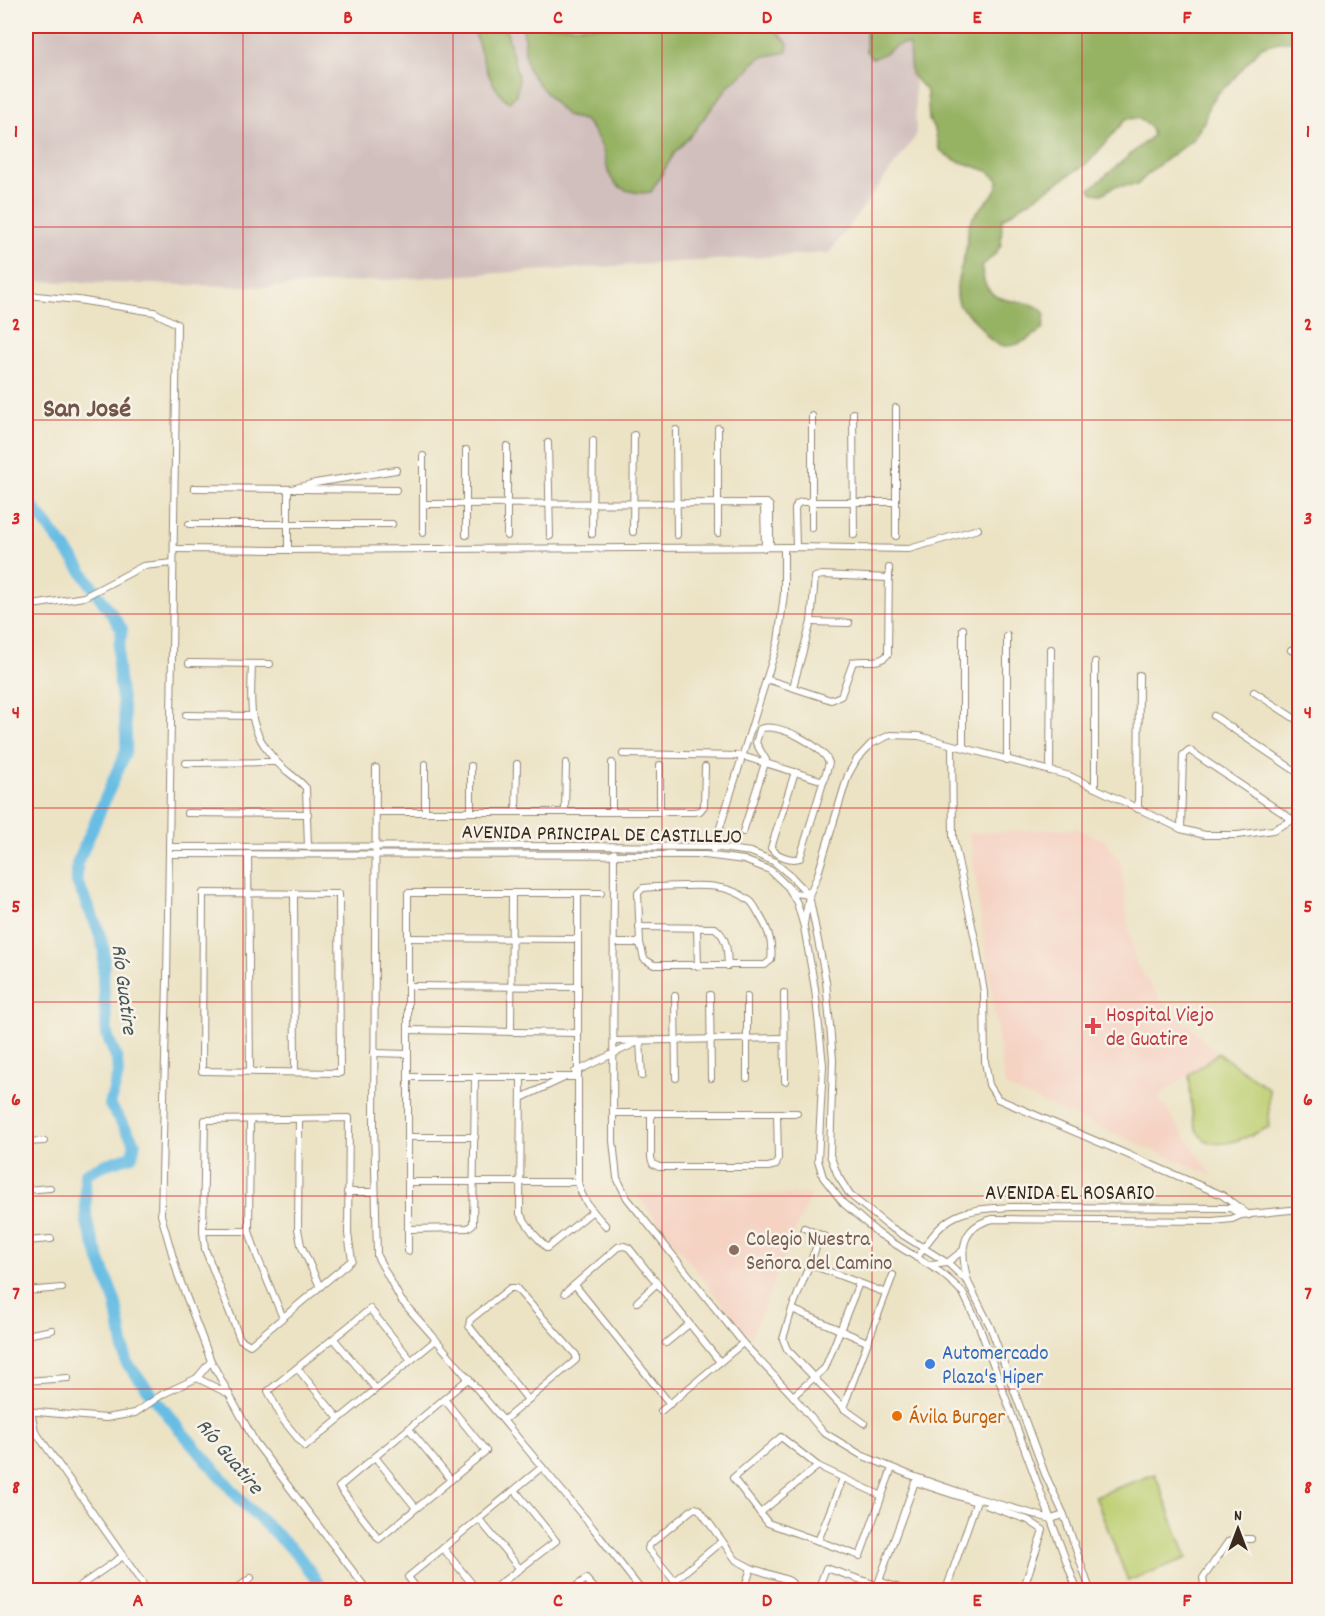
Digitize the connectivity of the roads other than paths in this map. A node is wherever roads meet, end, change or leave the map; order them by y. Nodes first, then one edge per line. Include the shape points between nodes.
1 (26, 295) edge
2 (896, 408) dead end
3 (853, 413) dead end
4 (812, 416) dead end
5 (718, 428) dead end
6 (676, 430) dead end
7 (634, 435) dead end
8 (593, 441) dead end
9 (549, 443) dead end
10 (507, 446) dead end
11 (466, 450) dead end
12 (423, 456) dead end
13 (396, 470) dead end
14 (195, 488) dead end
15 (288, 490) junction
16 (396, 490) dead end
17 (812, 502) junction
18 (853, 502) junction
19 (896, 502) junction
20 (676, 503) junction
21 (717, 503) junction
22 (423, 504) junction
23 (466, 504) junction
24 (507, 504) junction
25 (549, 504) junction
26 (592, 504) junction
27 (633, 504) junction
28 (189, 524) dead end
29 (288, 524) junction
30 (392, 524) dead end
31 (812, 528) dead end
32 (978, 529) dead end
33 (633, 532) dead end
34 (423, 533) dead end
35 (718, 533) dead end
36 (592, 534) dead end
37 (466, 535) dead end
38 (677, 535) dead end
39 (854, 535) dead end
40 (507, 536) dead end
41 (550, 536) dead end
42 (896, 536) dead end
43 (796, 547) junction
44 (767, 548) junction
45 (784, 548) junction
46 (174, 549) junction
47 (288, 550) junction
48 (173, 563) junction
49 (889, 568) dead end
50 (889, 578) junction
51 (26, 606) edge
52 (811, 622) junction
53 (849, 623) dead end
54 (963, 629) dead end
55 (1007, 636) dead end
56 (1051, 649) dead end
57 (1291, 650) dead end
58 (1299, 655) edge
59 (1095, 662) dead end
60 (189, 663) dead end
61 (252, 664) junction
62 (270, 664) dead end
63 (1139, 675) dead end
64 (766, 679) junction
65 (793, 687) junction
66 (1254, 692) dead end
67 (186, 715) dead end
68 (251, 716) junction
69 (1214, 716) dead end
70 (1299, 722) edge
71 (952, 745) junction
72 (963, 747) junction
73 (623, 754) dead end
74 (742, 756) junction
75 (1007, 760) junction
76 (276, 762) junction
77 (186, 763) dead end
78 (764, 763) junction
79 (425, 764) dead end
80 (566, 764) dead end
81 (612, 764) dead end
82 (517, 765) dead end
83 (660, 765) dead end
84 (471, 766) dead end
85 (705, 767) dead end
86 (376, 768) dead end
87 (1050, 771) junction
88 (795, 772) junction
89 (1299, 774) edge
90 (824, 781) junction
91 (1095, 788) junction
92 (1138, 809) junction
93 (377, 812) junction
94 (425, 812) junction
95 (471, 812) junction
96 (516, 812) junction
97 (565, 812) junction
98 (612, 812) junction
99 (660, 812) junction
100 (187, 813) dead end
101 (308, 814) junction
102 (1296, 818) edge
103 (1181, 829) junction
104 (743, 832) dead end
105 (614, 846) junction
106 (308, 847) junction
107 (713, 848) junction
108 (376, 850) junction
109 (169, 851) junction
110 (248, 854) junction
111 (614, 854) junction
112 (711, 856) junction
113 (788, 887) junction
114 (249, 893) junction
115 (294, 893) junction
116 (512, 893) junction
117 (578, 893) junction
118 (601, 893) dead end
119 (809, 895) junction
120 (639, 927) junction
121 (697, 927) junction
122 (804, 927) junction
123 (408, 938) junction
124 (512, 939) junction
125 (578, 939) junction
126 (614, 943) junction
127 (639, 943) junction
128 (698, 966) junction
129 (728, 966) junction
130 (408, 986) junction
131 (578, 987) junction
132 (511, 988) junction
133 (784, 993) dead end
134 (710, 995) dead end
135 (675, 996) dead end
136 (747, 996) dead end
137 (408, 1030) junction
138 (511, 1032) junction
139 (578, 1033) junction
140 (784, 1038) junction
141 (747, 1039) junction
142 (675, 1040) junction
143 (711, 1040) junction
144 (614, 1041) junction
145 (640, 1041) junction
146 (374, 1053) junction
147 (408, 1054) junction
148 (614, 1054) junction
149 (250, 1071) junction
150 (295, 1072) junction
151 (577, 1074) junction
152 (642, 1076) dead end
153 (408, 1077) junction
154 (475, 1077) junction
155 (521, 1077) junction
156 (566, 1077) junction
157 (676, 1078) dead end
158 (711, 1078) dead end
159 (747, 1078) dead end
160 (785, 1081) dead end
161 (521, 1098) junction
162 (613, 1113) junction
163 (651, 1113) junction
164 (777, 1113) junction
165 (797, 1113) dead end
166 (299, 1119) junction
167 (250, 1120) junction
168 (408, 1137) junction
169 (475, 1137) junction
170 (44, 1141) dead end
171 (26, 1142) edge
172 (408, 1182) junction
173 (475, 1182) junction
174 (520, 1182) junction
175 (578, 1182) junction
176 (50, 1188) dead end
177 (26, 1190) edge
178 (347, 1192) junction
179 (375, 1192) junction
180 (1299, 1209) edge
181 (593, 1211) junction
182 (1241, 1215) junction
183 (1250, 1215) junction
184 (606, 1226) dead end
185 (804, 1228) dead end
186 (408, 1229) junction
187 (203, 1231) junction
188 (249, 1231) junction
189 (821, 1235) junction
190 (51, 1239) dead end
191 (831, 1239) dead end
192 (26, 1240) edge
193 (924, 1248) junction
194 (408, 1251) dead end
195 (962, 1251) junction
196 (917, 1258) junction
197 (947, 1263) junction
198 (809, 1264) junction
199 (927, 1264) junction
200 (892, 1275) dead end
201 (968, 1282) junction
202 (859, 1283) junction
203 (656, 1284) junction
204 (575, 1285) junction
205 (320, 1287) junction
206 (62, 1288) dead end
207 (26, 1290) edge
208 (565, 1293) dead end
209 (886, 1293) junction
210 (637, 1302) dead end
211 (792, 1309) junction
212 (283, 1318) junction
213 (688, 1325) junction
214 (52, 1330) dead end
215 (840, 1331) junction
216 (26, 1335) edge
217 (334, 1339) junction
218 (436, 1340) junction
219 (867, 1342) junction
220 (666, 1343) dead end
221 (743, 1343) junction
222 (411, 1360) junction
223 (211, 1361) junction
224 (720, 1362) junction
225 (297, 1368) junction
226 (815, 1376) junction
227 (68, 1378) dead end
228 (197, 1378) junction
229 (469, 1378) junction
230 (26, 1381) edge
231 (376, 1389) junction
232 (229, 1394) junction
233 (793, 1396) junction
234 (444, 1399) junction
235 (528, 1400) junction
236 (670, 1404) junction
237 (843, 1408) junction
238 (28, 1411) edge
239 (661, 1411) dead end
240 (339, 1419) junction
241 (504, 1420) junction
242 (864, 1423) dead end
243 (409, 1429) junction
244 (375, 1457) junction
245 (818, 1466) junction
246 (542, 1467) junction
247 (892, 1468) junction
248 (843, 1478) junction
249 (451, 1480) junction
250 (515, 1490) junction
251 (882, 1496) junction
252 (976, 1500) junction
253 (988, 1506) dead end
254 (416, 1508) junction
255 (760, 1513) junction
256 (1064, 1515) junction
257 (478, 1519) junction
258 (1051, 1519) junction
259 (1251, 1539) dead end
260 (722, 1541) junction
261 (818, 1541) junction
262 (443, 1548) junction
263 (123, 1556) junction
264 (751, 1568) junction
265 (519, 1569) junction
266 (251, 1578) dead end
267 (674, 1581) junction
268 (868, 1582) junction
269 (74, 1590) edge
270 (146, 1590) edge
271 (235, 1590) edge
272 (367, 1590) edge
273 (418, 1590) edge
274 (477, 1590) edge
275 (492, 1590) edge
276 (572, 1590) edge
277 (596, 1590) edge
278 (641, 1590) edge
279 (682, 1590) edge
280 (744, 1590) edge
281 (791, 1590) edge
282 (818, 1590) edge
283 (865, 1590) edge
284 (891, 1590) edge
285 (905, 1590) edge
286 (946, 1590) edge
287 (1023, 1590) edge
288 (1077, 1590) edge
289 (1090, 1590) edge
290 (1205, 1590) edge

1 - 46 street via 154,312 177,324
2 - 19 street
3 - 18 street
4 - 17 street
5 - 21 street
6 - 20 street
7 - 27 street
8 - 26 street
9 - 25 street
10 - 24 street
11 - 23 street
12 - 22 street
13 - 15 street
14 - 15 street
15 - 16 street
15 - 29 street
17 - 18 street
17 - 31 street
17 - 43 street via 797,504 795,509
18 - 19 street
18 - 39 street
19 - 42 street
20 - 21 street
20 - 27 street
20 - 38 street
21 - 35 street
21 - 44 street via 764,503
22 - 23 street
22 - 34 street
23 - 24 street
23 - 37 street
24 - 25 street
24 - 40 street
25 - 26 street
25 - 41 street
26 - 27 street
26 - 36 street
27 - 33 street
28 - 29 street
29 - 30 street
29 - 47 street
32 - 43 street via 909,549
43 - 45 street
44 - 45 street
44 - 47 street
45 - 64 street via 783,614
46 - 47 street
46 - 48 street
48 - 51 street via 142,566 84,597
48 - 109 street
49 - 50 street
50 - 52 street via 818,576 814,580
50 - 65 street via 886,658 853,662 837,699
52 - 53 street
52 - 65 street
54 - 72 street
55 - 75 street
56 - 87 street
57 - 58 street
59 - 91 street
60 - 61 street
61 - 62 street
61 - 68 street
63 - 92 street
64 - 65 street
64 - 74 street
66 - 70 street
67 - 68 street
68 - 76 street via 260,741
69 - 89 street
71 - 72 street
71 - 119 street via 919,736 890,735 871,744 848,775
71 - 183 street via 953,837 984,992 989,1085 998,1099 1222,1195
72 - 75 street
73 - 74 street
74 - 78 street
74 - 107 street
75 - 87 street
76 - 77 street
76 - 101 street via 306,788
78 - 88 street
78 - 90 street via 765,756 756,743 760,729 769,727 802,737 826,757 829,763
78 - 104 street
79 - 94 street
80 - 97 street
81 - 98 street
82 - 96 street
83 - 99 street
84 - 95 street
85 - 99 street via 704,806 700,811
86 - 93 street
87 - 91 street
88 - 90 street
88 - 90 street via 771,844 774,852 794,860 800,858
91 - 92 street
92 - 103 street
93 - 94 street
93 - 108 street
94 - 95 street
95 - 96 street
96 - 97 street
97 - 98 street
98 - 99 street
100 - 101 street
101 - 106 street
102 - 103 street via 1273,830 1238,835 1205,835
102 - 103 street via 1189,750 1183,755
105 - 107 street, AVENIDA PRINCIPAL DE CASTILLEJO
105 - 108 street, AVENIDA PRINCIPAL DE CASTILLEJO
105 - 111 street
106 - 108 street, AVENIDA PRINCIPAL DE CASTILLEJO
106 - 109 street, AVENIDA PRINCIPAL DE CASTILLEJO
107 - 112 street
107 - 119 street, AVENIDA PRINCIPAL DE CASTILLEJO via 751,852 773,861
108 - 110 street, AVENIDA PRINCIPAL DE CASTILLEJO
108 - 111 street, AVENIDA PRINCIPAL DE CASTILLEJO
108 - 146 street
109 - 110 street, AVENIDA PRINCIPAL DE CASTILLEJO
109 - 223 street via 161,1215 178,1275
110 - 114 street
111 - 112 street, AVENIDA PRINCIPAL DE CASTILLEJO
111 - 126 street
112 - 113 street, AVENIDA PRINCIPAL DE CASTILLEJO via 744,860 770,870
113 - 119 street via 795,893
113 - 122 street, AVENIDA PRINCIPAL DE CASTILLEJO
114 - 115 street
114 - 149 street
114 - 149 street via 203,893 202,1071
115 - 150 street
115 - 150 street via 339,894 340,1061 340,1073
116 - 117 street
116 - 123 street via 408,893
116 - 124 street
117 - 118 street
117 - 125 street
119 - 122 street
119 - 193 street via 826,981 833,1059 830,1155 850,1195
120 - 121 street
120 - 127 street
120 - 129 street via 638,893 643,888 718,887 735,892 751,902 765,923 773,947 771,960 765,965
121 - 128 street
121 - 129 street via 712,927 720,932 727,944
122 - 196 street, AVENIDA PRINCIPAL DE CASTILLEJO via 823,1065 818,1160 823,1177 843,1203 879,1234
123 - 124 street
123 - 130 street
124 - 125 street
124 - 132 street
125 - 131 street
126 - 127 street
126 - 144 street
127 - 128 street via 644,959 654,965
128 - 129 street
130 - 132 street
130 - 137 street
131 - 132 street
131 - 139 street
132 - 138 street
133 - 140 street
134 - 143 street
135 - 142 street
136 - 141 street
137 - 138 street
137 - 147 street
138 - 139 street
139 - 151 street
140 - 141 street
140 - 160 street
141 - 143 street
141 - 159 street
142 - 143 street
142 - 145 street
142 - 157 street
143 - 158 street
144 - 145 street
144 - 148 street
145 - 148 street
145 - 152 street
146 - 147 street
146 - 179 street
147 - 153 street
148 - 151 street
148 - 162 street
149 - 150 street
151 - 156 street
151 - 175 street
153 - 154 street
153 - 168 street
154 - 155 street
154 - 169 street
155 - 156 street
155 - 161 street
156 - 161 street
161 - 174 street
162 - 163 street
162 - 221 street via 617,1178 627,1198
163 - 164 street
163 - 164 street via 651,1158 659,1167 768,1167 776,1165 778,1159
164 - 165 street
166 - 167 street
166 - 178 street via 349,1118
166 - 205 street via 298,1229
167 - 187 street via 205,1120
167 - 188 street
168 - 169 street
168 - 172 street
169 - 173 street
170 - 171 street
172 - 173 street
172 - 186 street
173 - 174 street
173 - 186 street via 473,1224 468,1228
174 - 175 street
174 - 181 street via 520,1214 547,1248
175 - 181 street via 580,1195
176 - 177 street
178 - 179 street
178 - 205 street via 352,1260
179 - 218 street via 376,1256 401,1300
180 - 183 street, AVENIDA EL ROSARIO
181 - 184 street
182 - 183 street, AVENIDA EL ROSARIO
182 - 193 street, AVENIDA EL ROSARIO via 1230,1208 978,1209 952,1216
182 - 195 street, AVENIDA EL ROSARIO via 1213,1221 993,1220 977,1226
185 - 189 street
186 - 194 street
187 - 188 street
187 - 212 street via 205,1249 240,1339 250,1345
188 - 212 street
189 - 191 street
189 - 198 street
190 - 192 street
193 - 196 street, AVENIDA EL ROSARIO
193 - 197 street
195 - 197 street, AVENIDA EL ROSARIO
195 - 201 street
196 - 199 street, AVENIDA PRINCIPAL DE CASTILLEJO
197 - 199 street
197 - 201 street
198 - 202 street
198 - 211 street
199 - 258 street, AVENIDA PRINCIPAL DE CASTILLEJO via 963,1293
200 - 209 street
201 - 256 street via 990,1326
202 - 209 street
202 - 215 street
203 - 204 street via 624,1246
203 - 210 street
203 - 213 street
204 - 208 street
204 - 236 street
205 - 212 street
206 - 207 street
209 - 219 street
211 - 215 street
211 - 226 street via 783,1339 787,1349
213 - 220 street
213 - 224 street
214 - 216 street
215 - 219 street
215 - 226 street via 825,1368
217 - 222 street via 370,1309
217 - 225 street
217 - 231 street
218 - 222 street
218 - 229 street
219 - 237 street
221 - 224 street
221 - 233 street
222 - 231 street
223 - 228 street
223 - 232 street
224 - 236 street
225 - 240 street
225 - 240 street via 268,1391 305,1447
226 - 233 street
226 - 237 street
227 - 230 street
228 - 232 street
228 - 238 street via 135,1413 106,1418
229 - 234 street
229 - 241 street
231 - 240 street
232 - 272 street via 255,1442
233 - 247 street via 823,1432
234 - 243 street
234 - 249 street via 486,1451
235 - 235 street via 576,1360 576,1355 516,1288 510,1288 470,1320 469,1326
235 - 241 street
236 - 239 street
237 - 242 street
238 - 263 street via 35,1431
241 - 246 street
243 - 244 street
243 - 249 street
244 - 254 street
244 - 254 street via 339,1487 379,1539
245 - 248 street
245 - 255 street
245 - 255 street via 782,1437 733,1478
246 - 250 street
246 - 278 street
247 - 251 street
247 - 252 street
248 - 251 street
248 - 261 street
249 - 254 street
250 - 257 street
250 - 265 street via 556,1541
251 - 261 street via 860,1556
252 - 258 street
252 - 285 street via 915,1482 879,1581
252 - 286 street
253 - 287 street via 1028,1520 1043,1530
255 - 261 street via 768,1523
256 - 258 street
256 - 289 street
257 - 262 street
257 - 265 street
258 - 288 street, AVENIDA PRINCIPAL DE CASTILLEJO
259 - 290 street via 1228,1542 1203,1578
260 - 264 street via 736,1560
260 - 267 street
260 - 267 street via 699,1509 694,1508 649,1545 648,1550
262 - 273 street via 408,1577
262 - 274 street
263 - 269 street
263 - 270 street
264 - 280 street
264 - 281 street via 788,1580
265 - 275 street
266 - 271 street
267 - 279 street
268 - 282 street via 825,1568
268 - 283 street
268 - 284 street
276 - 277 street via 586,1579

